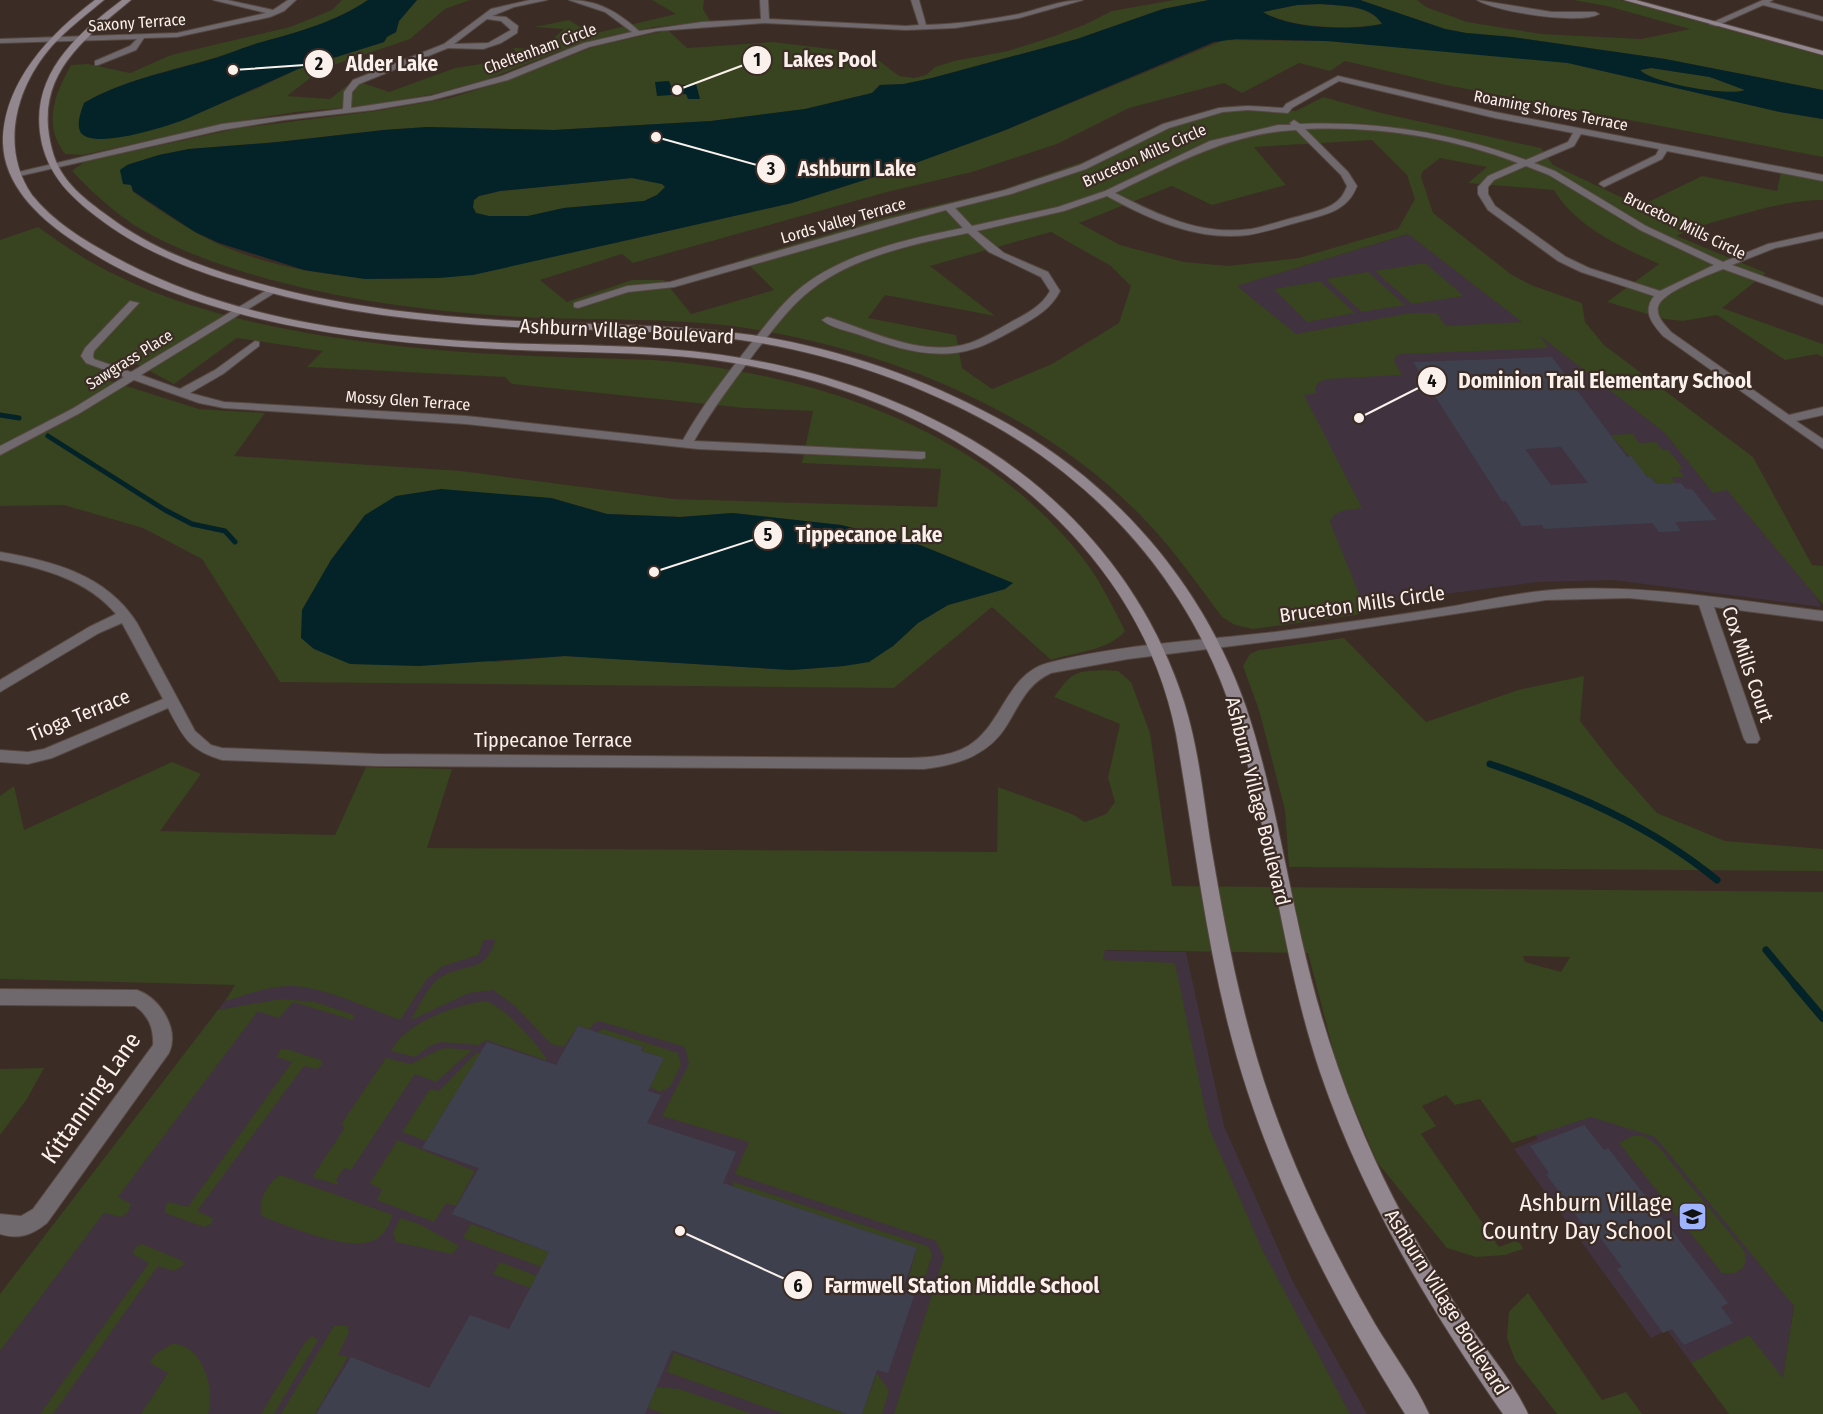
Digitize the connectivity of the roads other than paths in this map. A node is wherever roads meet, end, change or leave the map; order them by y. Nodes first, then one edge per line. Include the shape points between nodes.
1 (100, 0) edge
2 (127, 0) edge
3 (217, 0) edge
4 (292, 0) edge
5 (543, 0) edge
6 (573, 0) edge
7 (764, 0) edge
8 (915, 0) edge
9 (1079, 0) edge
10 (1481, 0) edge
11 (1628, 0) edge
12 (1766, 1) edge
13 (272, 12) junction
14 (1595, 14) dead end
15 (485, 17) junction
16 (1823, 19) edge
17 (765, 21) junction
18 (1713, 24) junction
19 (923, 27) junction
20 (637, 33) junction
21 (141, 37) junction
22 (80, 39) junction
23 (49, 40) junction
24 (0, 41) edge
25 (447, 46) junction
26 (1823, 53) edge
27 (98, 63) dead end
28 (347, 111) junction
29 (1285, 111) junction
30 (1298, 127) junction
31 (1578, 131) junction
32 (1664, 148) junction
33 (1527, 162) junction
34 (53, 165) junction
35 (15, 174) junction
36 (1823, 178) edge
37 (1604, 184) dead end
38 (1108, 193) junction
39 (948, 208) junction
40 (972, 230) junction
41 (1823, 235) edge
42 (1722, 265) junction
43 (272, 290) junction
44 (1662, 295) junction
45 (1823, 302) edge
46 (134, 303) dead end
47 (578, 304) dead end
48 (243, 308) junction
49 (827, 320) dead end
50 (760, 339) junction
51 (255, 344) dead end
52 (743, 362) junction
53 (133, 375) junction
54 (181, 393) junction
55 (1823, 411) edge
56 (1788, 419) junction
57 (686, 444) junction
58 (1823, 445) edge
59 (0, 451) edge
60 (921, 455) dead end
61 (0, 556) edge
62 (1705, 602) junction
63 (125, 616) junction
64 (1823, 616) edge
65 (1213, 644) junction
66 (1157, 650) junction
67 (0, 687) edge
68 (171, 701) junction
69 (1752, 740) dead end
70 (0, 756) edge
71 (0, 997) edge
72 (0, 1224) edge
73 (1418, 1414) edge
74 (1517, 1414) edge

1 - 23 main road, Ashburn Village Boulevard
2 - 22 main road, Ashburn Village Boulevard
3 - 13 street
4 - 13 street, Saxony Terrace
5 - 15 street via 506,7
6 - 20 street via 603,7
7 - 17 street
8 - 19 street
9 - 19 street, Cheltenham Circle via 999,20
10 - 14 street via 1552,14
11 - 18 main road
12 - 16 street
12 - 18 street
13 - 21 street, Saxony Terrace via 188,33
15 - 25 street
15 - 25 street via 503,19 515,28 499,43 470,48
17 - 19 street, Cheltenham Circle
17 - 20 street, Cheltenham Circle
18 - 26 main road
20 - 28 street, Cheltenham Circle via 580,48 477,87 407,103
21 - 22 street, Saxony Terrace
21 - 27 street via 133,48
22 - 23 street, Saxony Terrace
22 - 34 main road, Ashburn Village Boulevard via 54,75 42,110 42,128
23 - 24 street, Saxony Terrace
23 - 35 main road, Ashburn Village Boulevard via 29,61 7,103 2,124 4,145
25 - 28 street via 356,82 348,92
28 - 34 street, Cheltenham Circle via 222,127
29 - 30 street
29 - 31 street, Roaming Shores Terrace via 1338,78
29 - 39 street, Lords Valley Terrace via 1230,109 1179,122 1076,169
30 - 33 street, Bruceton Mills Circle via 1378,128 1429,134
30 - 38 street, Bruceton Mills Circle via 1213,143
30 - 38 street via 1352,186 1345,202 1327,211 1246,232 1215,232 1164,222
31 - 32 street, Roaming Shores Terrace
31 - 33 street via 1571,144
32 - 36 street, Roaming Shores Terrace
32 - 37 street via 1659,157
33 - 42 street, Bruceton Mills Circle via 1643,228
33 - 44 street via 1491,178 1483,187 1491,208 1572,264
34 - 35 street, Cheltenham Circle
34 - 43 main road, Ashburn Village Boulevard via 89,208 141,242 199,267
35 - 48 main road, Ashburn Village Boulevard via 51,222 108,258 169,286
38 - 40 street, Bruceton Mills Circle
39 - 40 street
39 - 47 street, Lords Valley Terrace via 690,280 627,289
40 - 49 street via 999,254 1045,274 1053,282 1051,300 982,343 951,351 908,346
40 - 50 street, Bruceton Mills Circle via 915,240 841,267 794,299
41 - 42 street via 1780,243
42 - 44 street
42 - 45 street, Bruceton Mills Circle
43 - 48 street, Sawgrass Place
43 - 50 main road, Ashburn Village Boulevard via 428,317 650,328
44 - 56 street via 1654,303 1654,319 1666,334
46 - 53 street, Mossy Glen Terrace via 87,356 97,365
48 - 52 main road, Ashburn Village Boulevard via 276,319 402,338 657,352
48 - 53 street, Sawgrass Place
50 - 52 street, Bruceton Mills Circle
50 - 65 main road, Ashburn Village Boulevard via 848,360 912,383 976,411 1038,447 1088,485 1140,536 1179,585
51 - 54 street via 219,372
52 - 57 street via 709,405
52 - 66 main road, Ashburn Village Boulevard via 830,383 896,407 950,432 1000,464 1055,508 1087,540 1115,575
53 - 54 street, Mossy Glen Terrace
53 - 59 street, Sawgrass Place
54 - 57 street, Mossy Glen Terrace via 224,405 466,420
55 - 56 street
56 - 58 street
57 - 60 street, Mossy Glen Terrace
61 - 63 street, Tippecanoe Terrace via 30,562 87,583 109,598
62 - 64 street, Bruceton Mills Circle
62 - 65 street, Bruceton Mills Circle via 1599,592 1531,596
62 - 69 street, Cox Mills Court
63 - 67 street via 94,630
63 - 68 street, Tippecanoe Terrace
65 - 66 street, Bruceton Mills Circle
65 - 74 main road, Ashburn Village Boulevard via 1241,720 1260,788 1299,971 1331,1076 1364,1159 1404,1241
66 - 68 street, Tippecanoe Terrace via 1045,669 1018,691 996,730 979,748 944,762 915,764 377,760 222,754 195,742
66 - 73 main road, Ashburn Village Boulevard via 1182,726 1226,975 1244,1052 1273,1140 1354,1310
68 - 70 street, Tioga Terrace via 46,754 28,758
71 - 72 street, Kittanning Lane via 137,998 151,1008 164,1035 162,1047 40,1216 15,1228

